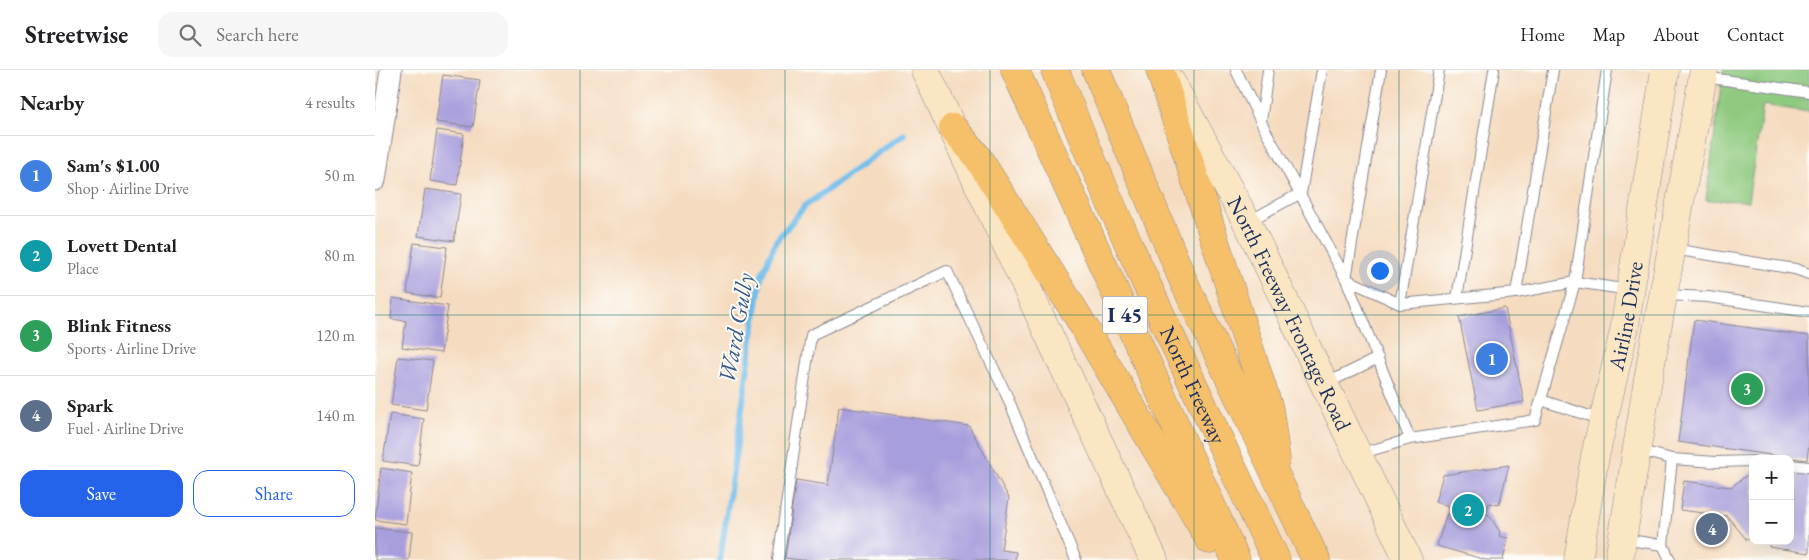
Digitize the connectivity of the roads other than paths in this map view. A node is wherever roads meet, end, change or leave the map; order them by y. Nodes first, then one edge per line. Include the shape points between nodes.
1 (391, 70) edge
2 (925, 70) edge
3 (1015, 70) edge
4 (1055, 70) edge
5 (1096, 70) edge
6 (1160, 70) edge
7 (1165, 70) edge
8 (1236, 70) edge
9 (1268, 70) edge
10 (1322, 70) edge
11 (1381, 70) edge
12 (1439, 70) edge
13 (1494, 70) edge
14 (1553, 70) edge
15 (1607, 70) edge
16 (1665, 70) edge
17 (1703, 73) edge
18 (1809, 92) edge
19 (1261, 122) junction
20 (953, 128) junction
21 (375, 180) edge
22 (1301, 193) junction
23 (1247, 223) junction
24 (1672, 249) junction
25 (1809, 274) edge
26 (1346, 279) junction
27 (1575, 282) junction
28 (1630, 290) junction
29 (1516, 293) junction
30 (1663, 295) junction
31 (1457, 298) junction
32 (1400, 304) junction
33 (1809, 312) edge
34 (1378, 358) junction
35 (1325, 384) junction
36 (1541, 400) junction
37 (1603, 420) junction
38 (1410, 439) junction
39 (1636, 450) junction
40 (1358, 455) junction
41 (1672, 459) junction
42 (1749, 461) edge
43 (1794, 466) edge
44 (1809, 468) edge
45 (1281, 487) junction
46 (1586, 506) junction
47 (1663, 545) junction
48 (1620, 549) edge
49 (778, 560) edge
50 (1076, 560) edge
51 (1154, 560) edge
52 (1222, 560) edge
53 (1236, 560) edge
54 (1276, 560) edge
55 (1316, 560) edge
56 (1409, 560) edge
57 (1578, 560) edge
58 (1600, 560) edge
59 (1670, 560) edge

1 - 21 street
2 - 20 main road
3 - 53 highway, North Freeway / I 45
4 - 54 highway, North Freeway via 1161,314
5 - 45 highway, North Freeway via 1183,280
6 - 45 highway via 1269,409
7 - 23 main road, North Freeway Frontage Road
8 - 19 lane
9 - 19 lane
10 - 22 lane
11 - 26 lane
12 - 32 lane
13 - 31 lane
14 - 29 lane
15 - 27 lane
16 - 28 main road, Airline Drive
17 - 18 lane
17 - 24 main road, Airline Drive
19 - 22 lane
20 - 51 main road
20 - 52 highway via 976,155 1074,310
22 - 23 lane
22 - 26 lane
23 - 35 main road, North Freeway Frontage Road
24 - 25 lane
24 - 30 main road, Airline Drive
26 - 32 lane
26 - 34 lane
27 - 28 lane
27 - 29 lane
27 - 36 lane
28 - 30 main road
28 - 37 main road, Airline Drive
29 - 31 lane
30 - 33 lane via 1708,297
30 - 39 main road, Airline Drive
31 - 32 lane
34 - 35 lane
34 - 38 lane
35 - 40 main road, North Freeway Frontage Road
36 - 37 lane
36 - 38 lane via 1535,420
37 - 46 main road, Airline Drive
38 - 40 lane
39 - 41 lane
39 - 48 main road, Airline Drive
40 - 56 main road, North Freeway Frontage Road
41 - 42 lane
41 - 47 lane
43 - 44 lane
45 - 55 highway, North Freeway
46 - 57 main road, Airline Drive
46 - 58 main road via 1602,544
47 - 48 lane
47 - 59 lane
49 - 50 lane via 811,335 947,271 1006,394

